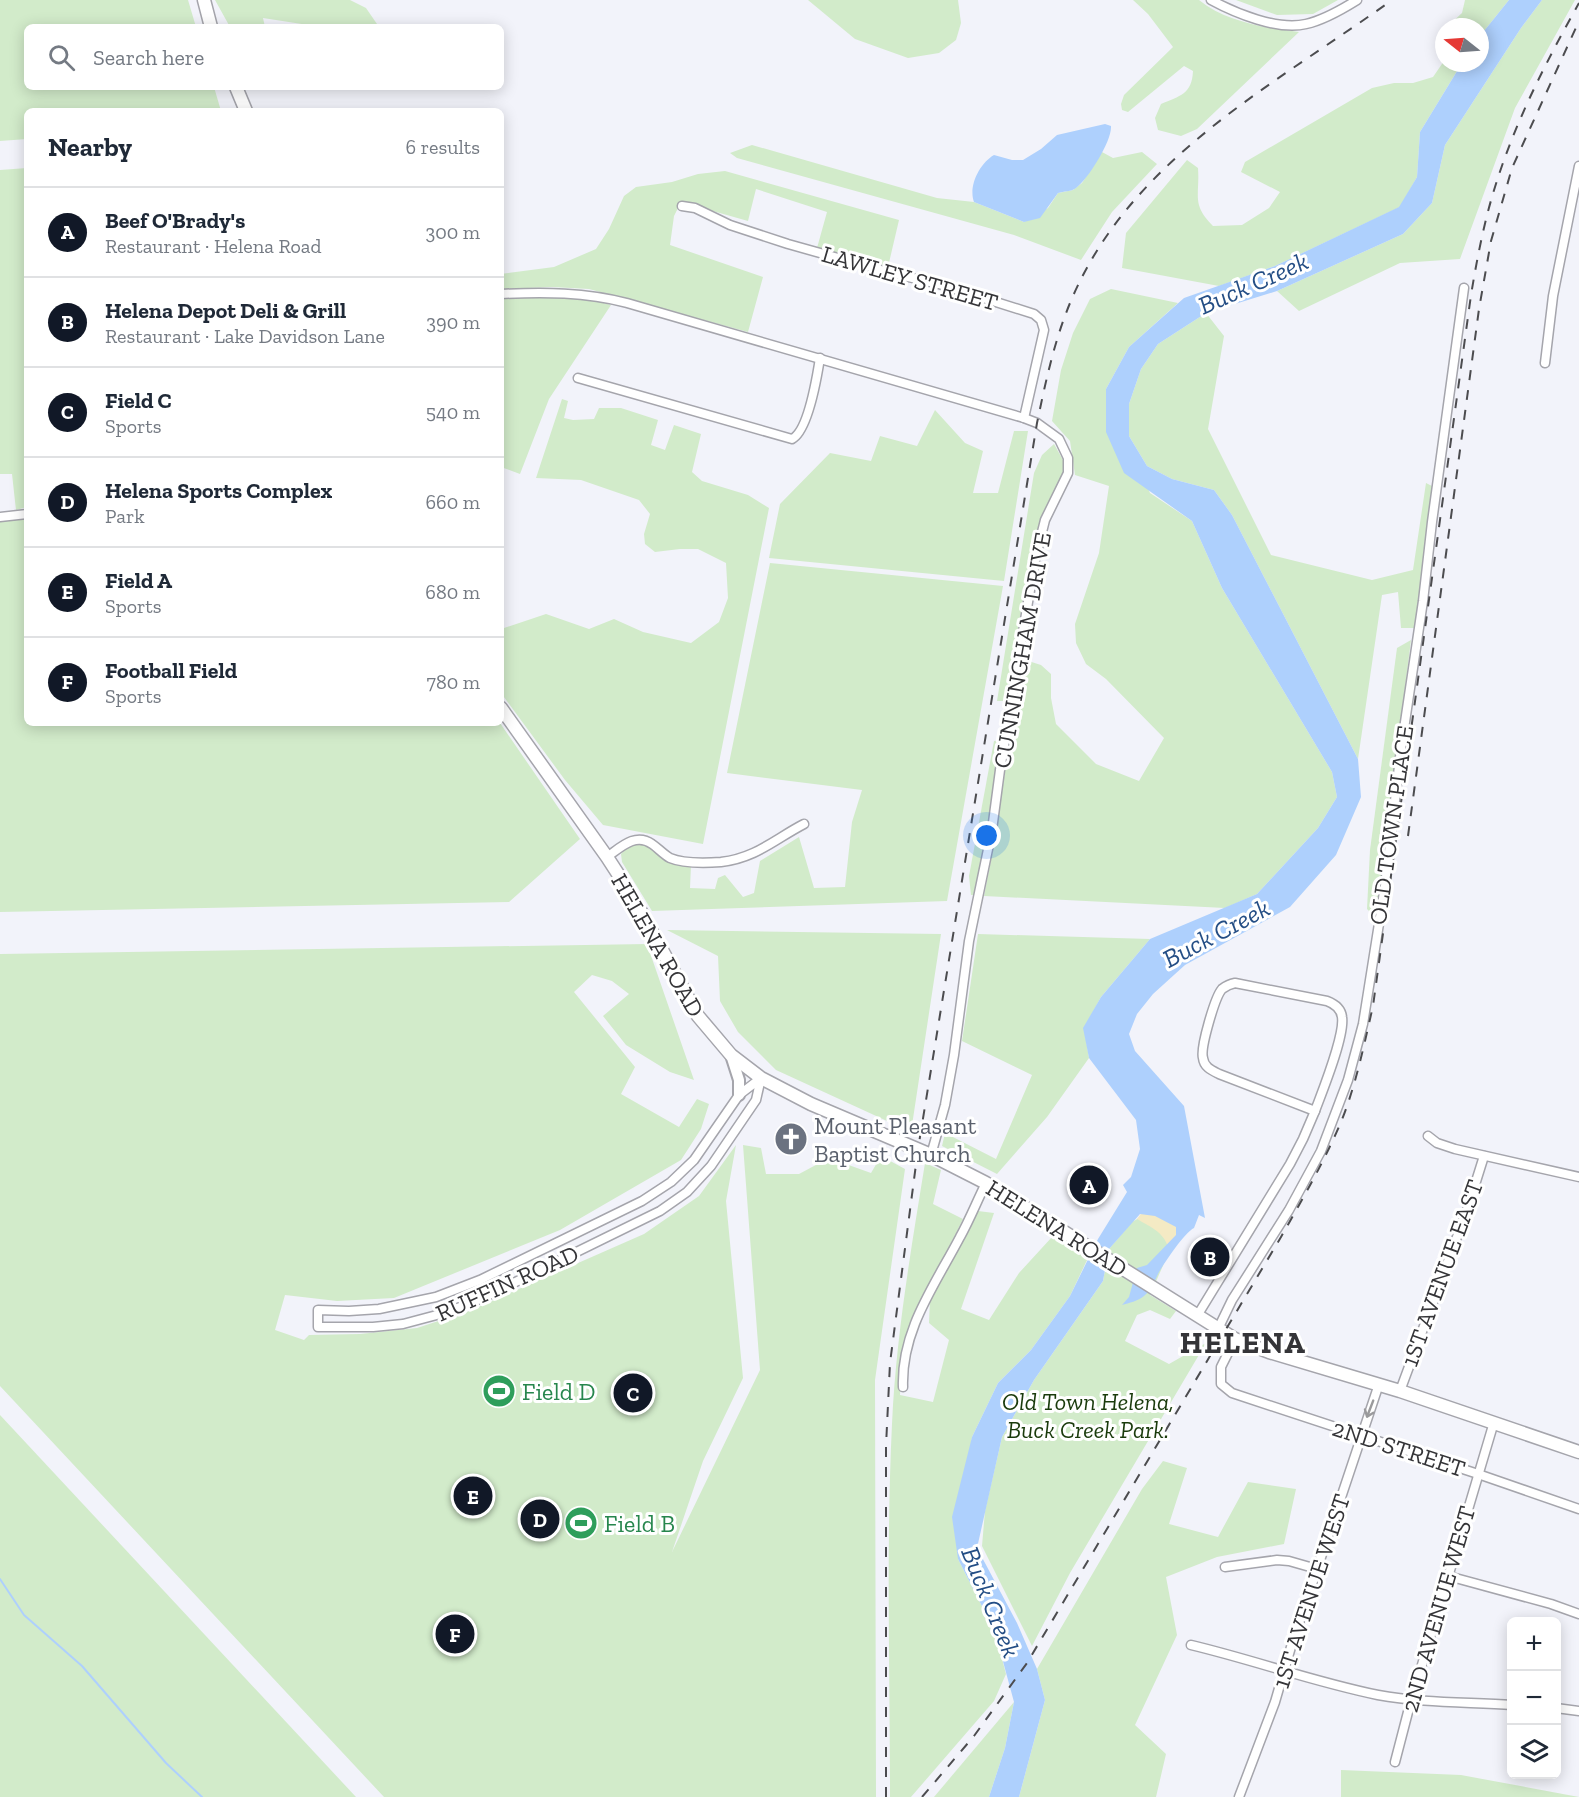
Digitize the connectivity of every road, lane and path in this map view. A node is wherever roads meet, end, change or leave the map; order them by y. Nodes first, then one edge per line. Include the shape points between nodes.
1 (204, 0) edge
2 (1211, 0) edge
3 (1357, 0) edge
4 (210, 24) edge
5 (237, 90) edge
6 (245, 108) edge
7 (1579, 166) edge
8 (682, 206) dead end
9 (1464, 288) dead end
10 (504, 294) edge
11 (820, 358) junction
12 (1545, 363) dead end
13 (578, 378) dead end
14 (1024, 418) junction
15 (24, 514) edge
16 (0, 517) edge
17 (504, 712) edge
18 (804, 824) dead end
19 (607, 857) junction
20 (731, 1055) junction
21 (761, 1078) junction
22 (739, 1095) junction
23 (1315, 1111) junction
24 (1428, 1136) dead end
25 (931, 1155) junction
26 (1484, 1156) junction
27 (1579, 1177) edge
28 (986, 1183) junction
29 (1197, 1316) junction
30 (1218, 1329) junction
31 (1235, 1339) junction
32 (1379, 1384) junction
33 (903, 1387) dead end
34 (1400, 1391) junction
35 (1494, 1422) junction
36 (1361, 1435) junction
37 (1579, 1452) edge
38 (1478, 1473) junction
39 (1579, 1509) edge
40 (1225, 1568) dead end
41 (1317, 1569) junction
42 (1448, 1576) junction
43 (1579, 1614) edge
44 (1191, 1645) dead end
45 (1284, 1670) junction
46 (1412, 1700) junction
47 (1507, 1705) edge
48 (1561, 1709) edge
49 (1579, 1711) edge
50 (1395, 1761) dead end
51 (1239, 1797) edge

1 - 4 main road
2 - 3 street via 1236,14 1294,25 1305,25
5 - 6 main road
7 - 12 street via 1553,296
8 - 14 street, LAWLEY STREET via 788,244 1034,314 1044,330
9 - 30 street, OLD TOWN PLACE via 1364,1024 1321,1150
10 - 11 street, CUNNINGHAM DRIVE via 566,292 612,299
11 - 13 street via 810,403 799,434 792,439
11 - 14 street, CUNNINGHAM DRIVE
14 - 25 street, CUNNINGHAM DRIVE via 1059,439 1068,458 1068,473 1045,520 1035,560 992,830 967,951 954,1055
15 - 16 street
17 - 19 main road, HELENA ROAD
18 - 19 street via 761,851 723,862 673,859 641,839 627,842
19 - 20 main road, HELENA ROAD via 691,1006
20 - 21 main road, HELENA ROAD
20 - 22 street via 740,1080
21 - 22 street, RUFFIN ROAD
21 - 22 street, RUFFIN ROAD via 756,1100 711,1166 687,1192 660,1211 448,1312 403,1324 318,1328 318,1310 379,1309 436,1297 480,1280 642,1201 694,1160
21 - 25 main road, HELENA ROAD via 811,1104
23 - 23 street via 1338,1041 1342,1016 1337,1006 1242,984 1222,989 1203,1047 1208,1068
23 - 29 street via 1290,1164
24 - 26 street via 1444,1146
25 - 28 main road, HELENA ROAD
26 - 27 street
26 - 34 street, 1ST AVENUE EAST
28 - 29 main road, HELENA ROAD
28 - 33 street via 912,1330 904,1357
29 - 30 main road, HELENA ROAD
30 - 31 main road, HELENA ROAD
31 - 32 main road, HELENA ROAD
31 - 36 street, 2ND STREET via 1221,1367 1221,1384 1232,1393
32 - 34 main road, HELENA ROAD
32 -> 36 street, 1ST AVENUE WEST
34 - 35 main road, HELENA ROAD
35 - 37 main road, HELENA ROAD
35 - 38 street, 2ND AVENUE WEST
36 - 38 street, 2ND STREET
36 - 41 street, 1ST AVENUE WEST
38 - 39 street, 2ND STREET
38 - 42 street, 2ND AVENUE WEST
40 - 41 street via 1277,1560
41 - 45 street, 1ST AVENUE WEST
42 - 43 street
42 - 46 street, 2ND AVENUE WEST
44 - 45 street
45 - 46 street
45 - 51 street, 1ST AVENUE WEST
46 - 47 street
46 - 50 street, 2ND AVENUE WEST
48 - 49 street

